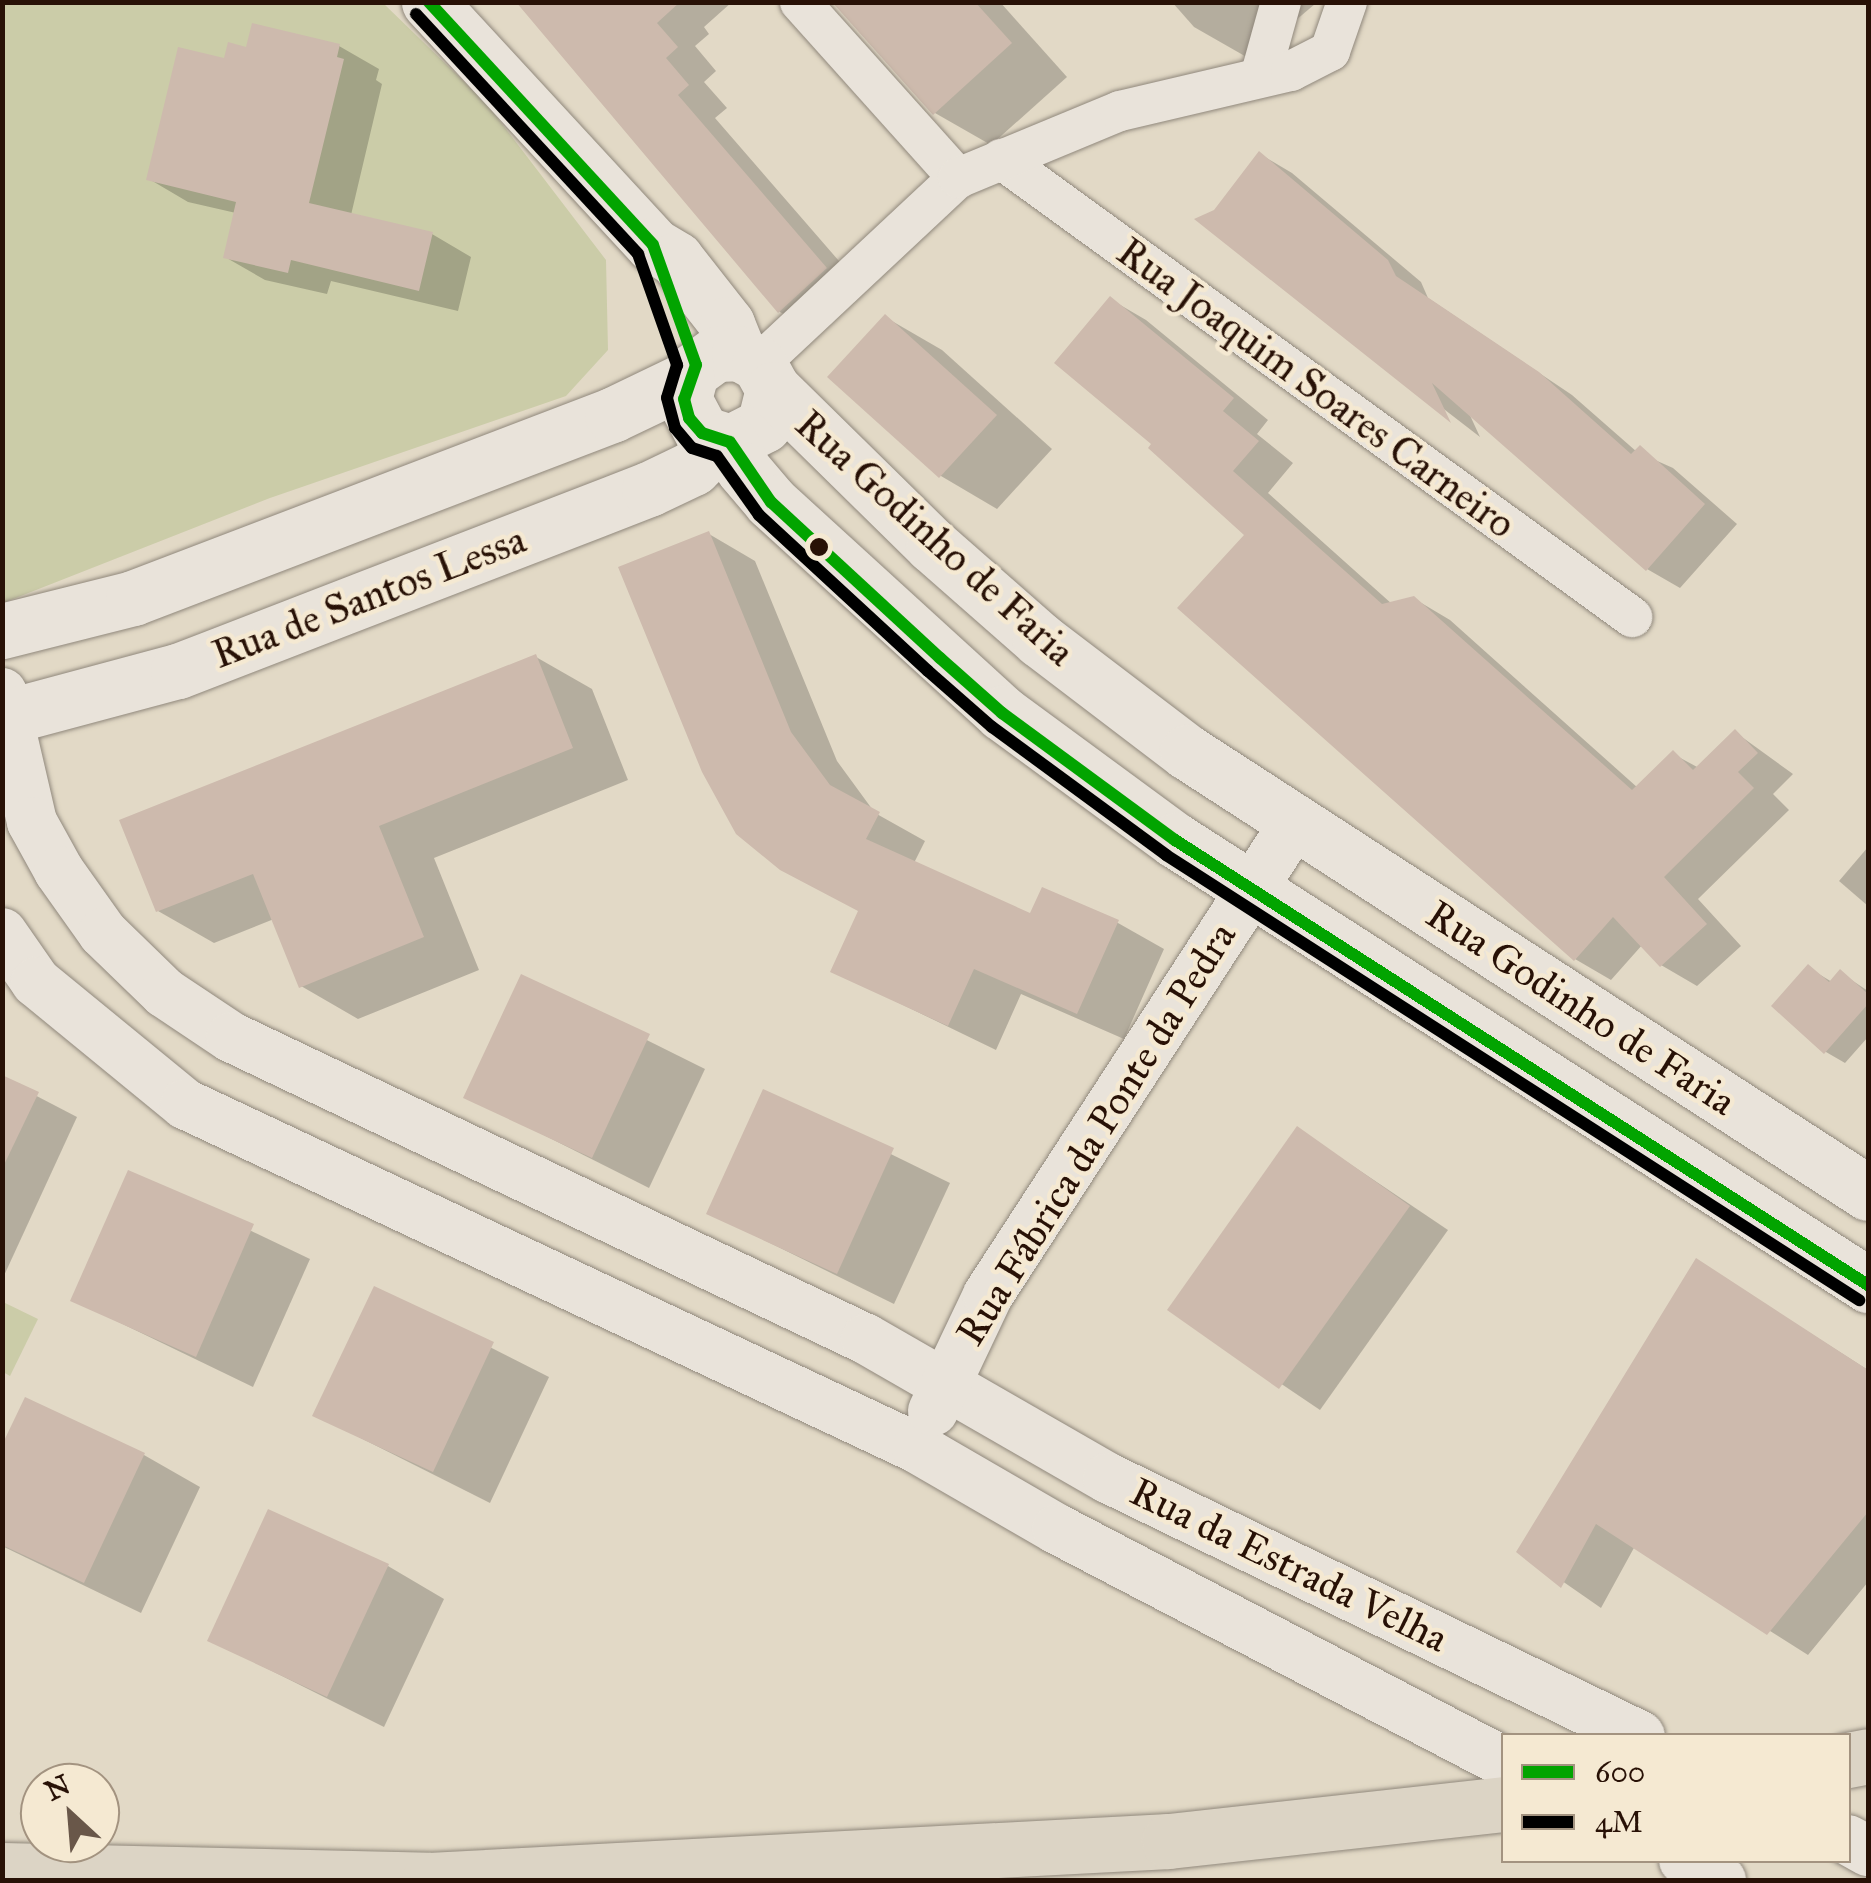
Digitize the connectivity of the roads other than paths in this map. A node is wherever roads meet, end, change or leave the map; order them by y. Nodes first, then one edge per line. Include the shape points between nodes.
1 (429, 2) edge
2 (800, 2) edge
3 (1281, 2) edge
4 (1347, 2) edge
5 (1260, 76) junction
6 (1001, 159) junction
7 (958, 178) junction
8 (731, 370) junction
9 (725, 442) junction
10 (1632, 617) dead end
11 (2, 632) edge
12 (4, 709) edge
13 (1294, 824) junction
14 (1250, 888) junction
15 (2, 933) edge
16 (413, 1124) junction
17 (1868, 1193) edge
18 (379, 1199) junction
19 (1868, 1284) edge
20 (946, 1382) junction
21 (917, 1448) junction
22 (1634, 1733) edge
23 (1501, 1760) edge
24 (1501, 1804) edge
25 (1690, 1863) edge
26 (2, 1870) edge
27 (1721, 1880) edge

1 - 8 main road, Rua Godinho de Faria via 652,244 676,259 727,324
2 - 7 street
3 - 5 street
4 - 5 street via 1330,50 1291,71
5 - 6 street via 1120,111
6 - 7 street
6 - 10 street, Rua Joaquim Soares Carneiro
7 - 8 street
8 - 9 main road, Rua Godinho de Faria via 764,425
8 - 9 main road, Rua Godinho de Faria via 689,418
8 - 11 main road, Rua de Santos Lessa via 132,598
8 - 13 main road, Rua Godinho de Faria via 1040,640
9 - 12 main road, Rua de Santos Lessa via 693,468 631,496 178,671
9 - 14 main road, Rua Godinho de Faria via 771,502 1002,713
12 - 16 street, Rua da Estrada Velha via 32,822 104,933 165,992 232,1038
13 - 14 street
13 - 17 main road, Rua Godinho de Faria
14 - 19 main road, Rua Godinho de Faria
14 - 20 street, Rua Fábrica da Ponte da Pedra via 988,1295
15 - 18 street, Rua da Estrada Velha via 36,982 185,1104
16 - 18 street
16 - 20 street, Rua da Estrada Velha
18 - 21 street, Rua da Estrada Velha
20 - 21 street
20 - 22 street, Rua da Estrada Velha via 1108,1478
21 - 23 street, Rua da Estrada Velha via 1057,1529
24 - 26 highway via 1169,1841 430,1880
25 - 27 street

